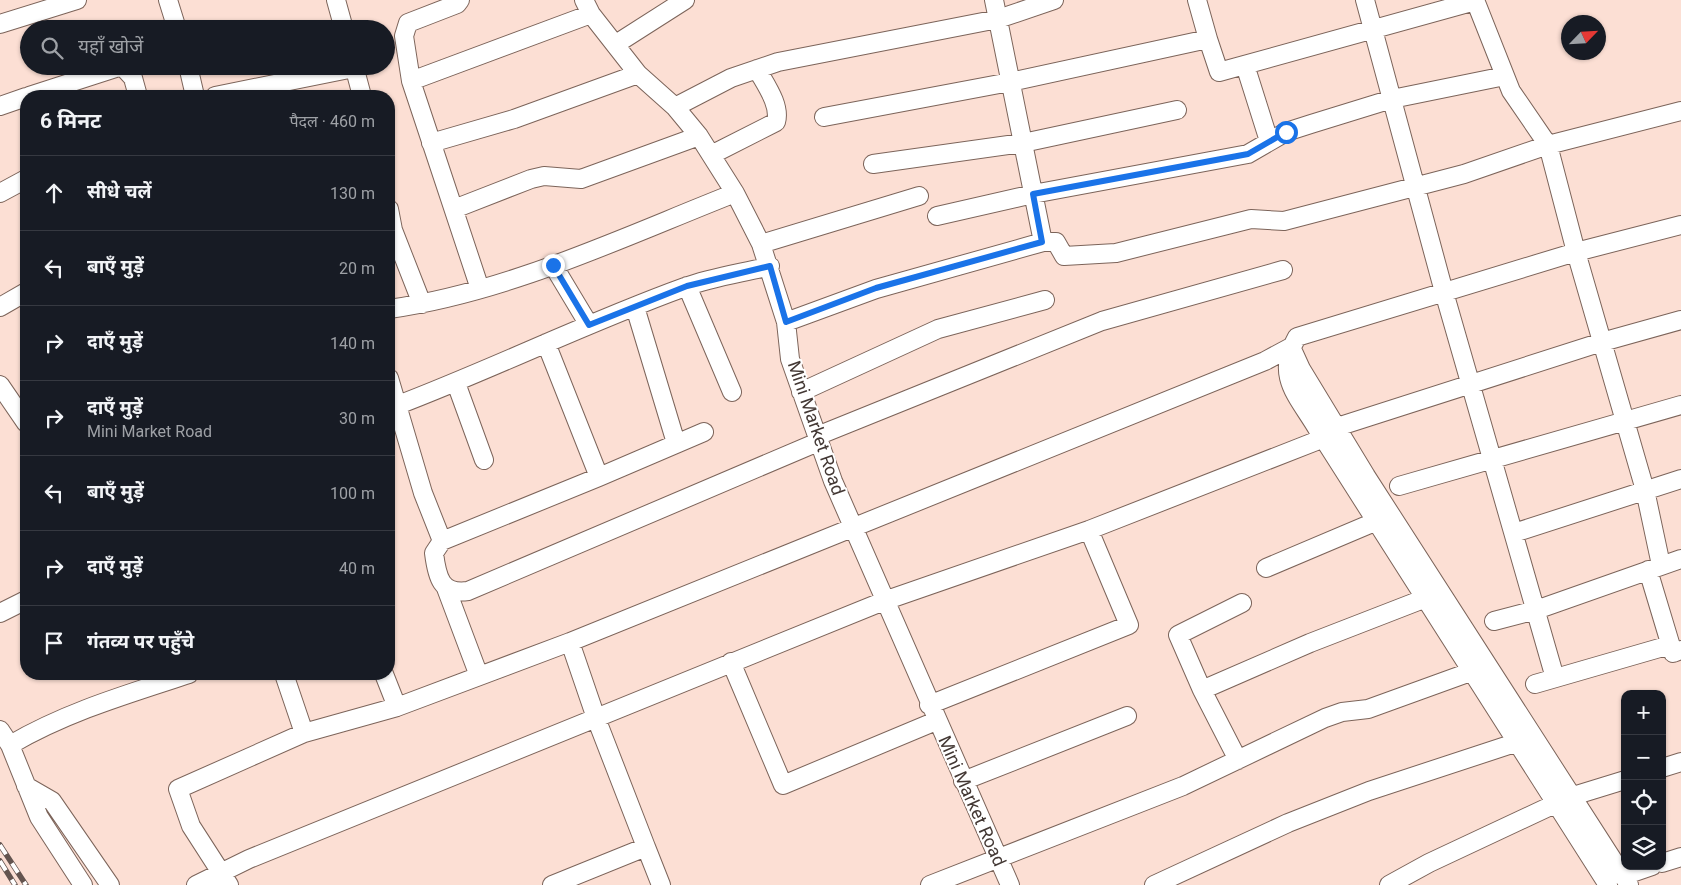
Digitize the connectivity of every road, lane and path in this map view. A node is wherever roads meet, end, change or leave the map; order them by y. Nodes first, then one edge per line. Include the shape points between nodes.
1 (77, 0) edge
2 (168, 0) edge
3 (336, 0) edge
4 (460, 0) edge
5 (685, 0) edge
6 (994, 0) edge
7 (1054, 0) edge
8 (1197, 0) edge
9 (1365, 0) edge
10 (1475, 0) edge
11 (587, 7) edge
12 (998, 19) junction
13 (174, 20) edge
14 (342, 20) edge
15 (0, 24) edge
16 (1373, 30) junction
17 (1208, 39) junction
18 (616, 44) junction
19 (1245, 65) junction
20 (757, 69) junction
21 (638, 74) junction
22 (94, 75) edge
23 (130, 75) edge
24 (190, 75) edge
25 (316, 75) edge
26 (356, 75) edge
27 (1505, 76) junction
28 (411, 81) junction
29 (1010, 82) junction
30 (48, 90) edge
31 (136, 90) edge
32 (194, 90) edge
33 (244, 90) edge
34 (360, 90) edge
35 (20, 99) edge
36 (1392, 99) junction
37 (0, 106) edge
38 (675, 107) junction
39 (1177, 110) dead end
40 (1681, 111) edge
41 (824, 117) dead end
42 (699, 136) junction
43 (1269, 141) junction
44 (431, 143) junction
45 (1023, 143) junction
46 (1548, 146) junction
47 (711, 155) junction
48 (873, 164) dead end
49 (20, 183) edge
50 (1415, 185) junction
51 (0, 193) edge
52 (735, 193) junction
53 (1033, 194) junction
54 (918, 196) dead end
55 (454, 209) junction
56 (937, 216) dead end
57 (1681, 224) edge
58 (395, 240) edge
59 (1042, 242) junction
60 (761, 244) junction
61 (1576, 252) junction
62 (553, 265) junction
63 (770, 266) junction
64 (1283, 270) dead end
65 (687, 286) junction
66 (480, 289) junction
67 (1444, 292) junction
68 (20, 295) edge
69 (1045, 300) dead end
70 (422, 304) junction
71 (0, 307) edge
72 (635, 307) junction
73 (395, 308) edge
74 (1681, 320) edge
75 (786, 322) junction
76 (589, 325) junction
77 (1602, 342) junction
78 (546, 343) junction
79 (1291, 348) junction
80 (456, 383) junction
81 (1471, 383) junction
82 (0, 385) edge
83 (732, 392) dead end
84 (801, 392) junction
85 (395, 396) edge
86 (398, 405) junction
87 (1681, 405) edge
88 (20, 412) edge
89 (1624, 421) junction
90 (704, 432) dead end
91 (1330, 433) junction
92 (818, 439) junction
93 (676, 443) junction
94 (484, 460) dead end
95 (1492, 460) junction
96 (599, 477) junction
97 (1681, 479) edge
98 (1399, 486) dead end
99 (1645, 490) junction
100 (1377, 520) junction
101 (852, 527) junction
102 (1089, 530) junction
103 (1514, 532) junction
104 (442, 541) junction
105 (1681, 559) edge
106 (1266, 568) dead end
107 (1655, 568) junction
108 (446, 588) junction
109 (1426, 598) junction
110 (884, 601) junction
111 (20, 603) edge
112 (1242, 603) dead end
113 (1536, 610) junction
114 (0, 613) edge
115 (1494, 621) dead end
116 (570, 642) junction
117 (1676, 648) edge
118 (731, 662) junction
119 (1472, 671) junction
120 (479, 676) junction
121 (1555, 678) junction
122 (171, 680) edge
123 (286, 680) edge
124 (386, 680) edge
125 (1535, 684) dead end
126 (1202, 690) junction
127 (929, 704) junction
128 (397, 707) junction
129 (1127, 716) dead end
130 (596, 718) junction
131 (936, 721) junction
132 (304, 733) junction
133 (5, 737) edge
134 (1518, 742) junction
135 (1238, 760) junction
136 (1681, 762) edge
137 (1666, 767) edge
138 (963, 781) junction
139 (1621, 781) edge
140 (26, 786) junction
141 (1565, 800) junction
142 (646, 847) junction
143 (1681, 857) edge
144 (998, 860) junction
145 (1666, 862) edge
146 (1644, 870) edge
147 (225, 878) edge
148 (1620, 882) edge
149 (83, 885) edge
150 (110, 885) edge
151 (196, 885) edge
152 (552, 885) edge
153 (661, 885) edge
154 (930, 885) edge
155 (1010, 885) edge
156 (1154, 885) edge
157 (1389, 885) edge

1 - 15 street
2 - 13 street
3 - 14 street
4 - 28 street via 408,23 404,36
5 - 18 street
6 - 12 street
7 - 12 street
8 - 17 street
9 - 16 street
10 - 16 street
10 - 27 street
11 - 18 street, Mini Market Road
11 - 28 street
12 - 20 street via 831,50
12 - 29 street
16 - 19 street
16 - 36 street
17 - 19 street via 1219,72
17 - 29 street
18 - 21 street, Mini Market Road
19 - 43 street
20 - 38 street via 731,78
20 - 47 street via 775,105 776,122
21 - 38 street, Mini Market Road
21 - 44 street via 514,119
22 - 30 street
23 - 31 street
24 - 32 street
25 - 33 street
26 - 34 street
27 - 36 street
27 - 46 street via 1510,91
28 - 44 street
29 - 41 street
29 - 45 street
35 - 37 street
36 - 43 street via 1286,132
36 - 50 street
38 - 42 street, Mini Market Road
39 - 45 street
40 - 46 street
42 - 47 street, Mini Market Road
42 - 55 street via 581,179 544,176 530,179
43 - 53 street via 1248,154
44 - 55 street
45 - 48 street
45 - 53 street
46 - 50 street via 1464,174
46 - 61 street
47 - 52 street, Mini Market Road
49 - 51 street
50 - 59 street via 1284,221 1251,219 1116,253 1064,256 1056,242
50 - 67 street
52 - 60 street, Mini Market Road
52 - 62 street
53 - 56 street
53 - 59 street
54 - 60 street
55 - 66 street
57 - 61 street
58 - 70 street
59 - 75 street via 876,288
60 - 63 street, Mini Market Road
61 - 67 street
61 - 77 street
62 - 66 street
62 - 76 street
63 - 65 street
63 - 75 street, Mini Market Road
64 - 92 street via 1102,321
65 - 72 street
65 - 83 street
66 - 70 street
67 - 79 street via 1297,337
67 - 81 street
68 - 71 street
69 - 84 street via 938,329
70 - 73 street
72 - 76 street
72 - 93 street
74 - 77 street
75 - 84 street, Mini Market Road via 790,359
76 - 78 street
77 - 81 street
77 - 89 street
78 - 80 street
78 - 96 street
79 - 91 street
79 - 101 street via 1256,365
80 - 86 street
80 - 94 street
81 - 91 street
81 - 95 street
82 - 88 street
84 - 92 street, Mini Market Road
85 - 86 street
86 - 104 street via 423,494
87 - 89 street
89 - 95 street
89 - 99 street
90 - 93 street
91 - 100 street
91 - 102 street
91 - 141 street
92 - 101 street, Mini Market Road
92 - 108 street via 468,591
93 - 96 street
95 - 98 street
95 - 103 street
96 - 104 street
97 - 99 street
99 - 103 street
99 - 107 street
100 - 106 street
100 - 109 street
101 - 110 street, Mini Market Road
101 - 116 street
102 - 110 street
102 - 127 street via 1129,625
103 - 113 street
104 - 108 street via 434,553 441,582
105 - 107 street
107 - 113 street
107 - 117 street
108 - 120 street
109 - 119 street
109 - 126 street
110 - 118 street
110 - 127 street, Mini Market Road
111 - 114 street
112 - 126 street via 1178,635
113 - 115 street
113 - 121 street
116 - 120 street
116 - 130 street
117 - 121 street
118 - 130 street
118 - 131 street via 783,785
119 - 134 street
119 - 135 street via 1368,709 1325,718
120 - 128 street
121 - 125 street
122 - 133 street
123 - 132 street
124 - 128 street
126 - 135 street
127 - 131 street, Mini Market Road
128 - 132 street
129 - 138 street
130 - 142 street
130 - 147 street
131 - 138 street, Mini Market Road
132 - 147 street via 178,789 191,826
133 - 140 street
134 - 141 street
134 - 156 street via 1368,791 1288,823
135 - 144 street via 1183,786
136 - 137 street
138 - 144 street, Mini Market Road
139 - 141 street
140 - 149 street via 39,817
140 - 150 street via 52,801
141 - 148 street
141 - 157 street
142 - 152 street
142 - 153 street
143 - 145 street
144 - 154 street
144 - 155 street, Mini Market Road
146 - 148 street
147 - 151 street

